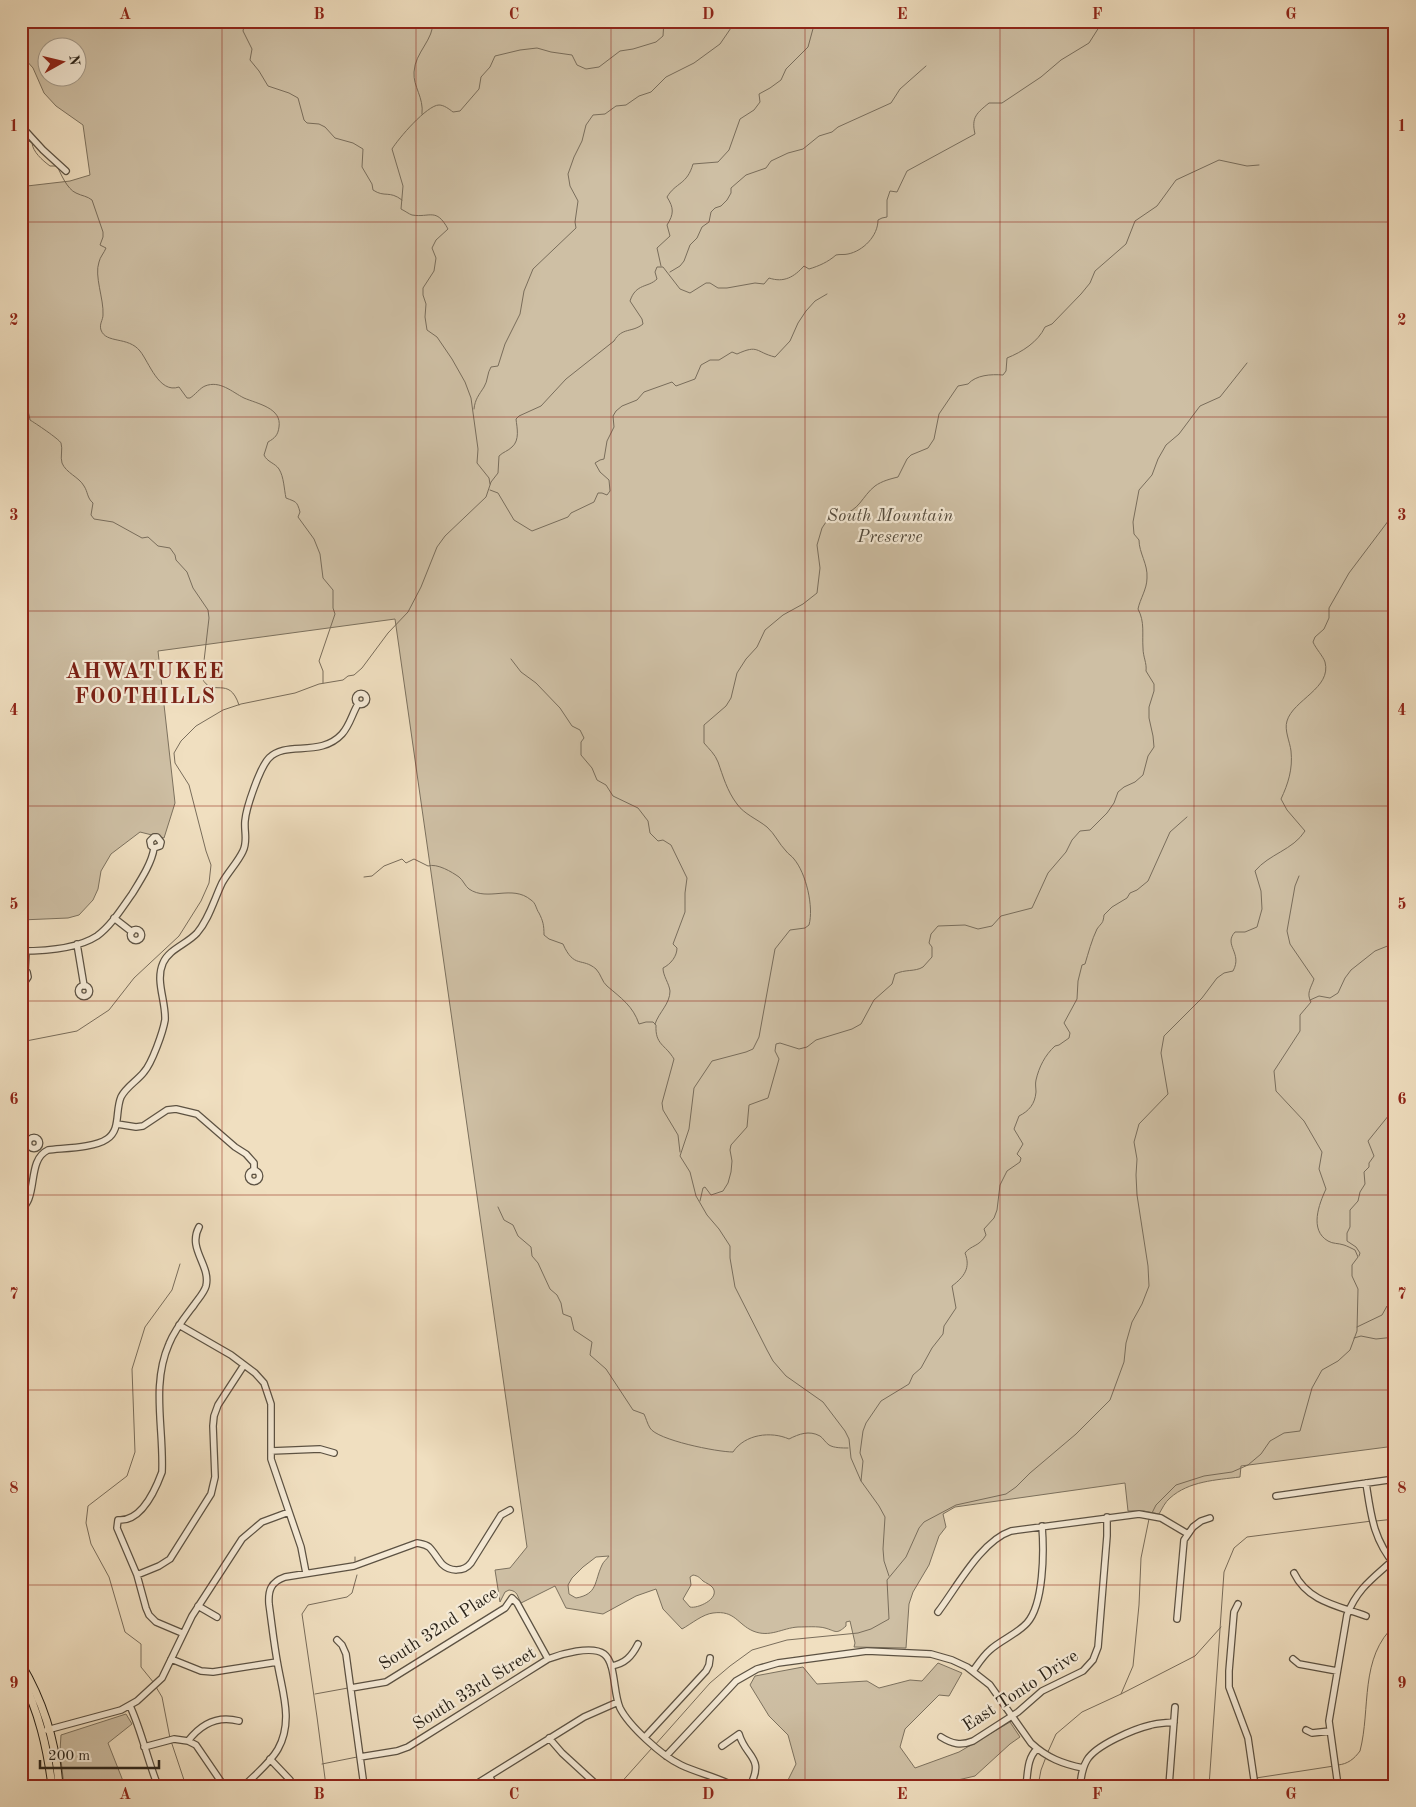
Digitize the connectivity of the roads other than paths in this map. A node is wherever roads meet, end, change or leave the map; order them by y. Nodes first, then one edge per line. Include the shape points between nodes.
1 (21, 121) edge
2 (21, 126) edge
3 (66, 171) dead end
4 (358, 704) dead end
5 (154, 848) dead end
6 (114, 918) junction
7 (132, 932) dead end
8 (77, 944) junction
9 (24, 951) edge
10 (23, 970) edge
11 (21, 981) edge
12 (84, 986) dead end
13 (117, 1124) junction
14 (37, 1147) dead end
15 (43, 1152) junction
16 (254, 1171) dead end
17 (21, 1212) edge
18 (199, 1227) dead end
19 (179, 1325) junction
20 (244, 1365) junction
21 (271, 1451) junction
22 (334, 1453) dead end
23 (1395, 1480) edge
24 (1366, 1483) junction
25 (1276, 1496) dead end
26 (510, 1510) dead end
27 (289, 1512) junction
28 (1107, 1517) junction
29 (1210, 1518) dead end
30 (1042, 1526) junction
31 (1188, 1534) junction
32 (1393, 1563) edge
33 (306, 1573) junction
34 (1294, 1573) dead end
35 (137, 1575) junction
36 (1238, 1604) dead end
37 (198, 1606) junction
38 (1349, 1610) junction
39 (938, 1612) dead end
40 (1366, 1616) dead end
41 (217, 1617) dead end
42 (1177, 1619) dead end
43 (182, 1633) junction
44 (337, 1640) dead end
45 (638, 1644) dead end
46 (710, 1658) dead end
47 (171, 1659) junction
48 (548, 1659) junction
49 (1293, 1659) dead end
50 (277, 1662) junction
51 (21, 1664) edge
52 (612, 1666) junction
53 (973, 1671) junction
54 (1337, 1671) junction
55 (21, 1677) edge
56 (351, 1688) junction
57 (618, 1702) junction
58 (130, 1706) junction
59 (1175, 1707) dead end
60 (1013, 1715) junction
61 (239, 1721) dead end
62 (1174, 1722) junction
63 (46, 1730) junction
64 (1306, 1730) dead end
65 (1330, 1731) junction
66 (645, 1737) junction
67 (549, 1738) junction
68 (941, 1738) dead end
69 (188, 1741) junction
70 (722, 1746) dead end
71 (144, 1747) junction
72 (1040, 1751) junction
73 (666, 1756) junction
74 (360, 1757) junction
75 (270, 1760) junction
76 (1083, 1768) junction
77 (488, 1776) junction
78 (290, 1780) dead end
79 (1255, 1784) edge
80 (52, 1786) edge
81 (59, 1786) edge
82 (158, 1786) edge
83 (224, 1786) edge
84 (244, 1786) edge
85 (364, 1786) edge
86 (473, 1786) edge
87 (495, 1786) edge
88 (598, 1786) edge
89 (734, 1786) edge
90 (750, 1786) edge
91 (1026, 1786) edge
92 (1080, 1786) edge
93 (1169, 1786) edge
94 (1338, 1786) edge

1 - 2 street
2 - 3 street
4 - 13 street via 348,726 336,739 322,746 280,751 267,759 248,804 242,853 222,884 203,925 162,966 164,1026 145,1071 120,1099
5 - 6 street via 136,887
6 - 7 street
6 - 8 street via 98,935
8 - 9 street
8 - 12 street
9 - 10 street
10 - 11 street via 28,977
13 - 15 street via 105,1141
13 - 16 street via 143,1126 167,1110 197,1114 246,1154 254,1163
14 - 15 street
15 - 17 street via 38,1159 29,1198
18 - 19 street via 194,1242 206,1284
19 - 20 street
19 - 35 street via 160,1370 162,1472 159,1482 137,1515 118,1520 117,1528
20 - 21 street via 264,1383 270,1397
20 - 35 street via 214,1416 215,1477 211,1494 170,1559
21 - 22 street via 326,1449
21 - 27 street via 273,1468
23 - 24 street
24 - 25 street
24 - 32 street via 1373,1525 1380,1545
26 - 33 street via 501,1515 471,1563 459,1570 447,1568 430,1548 417,1543 359,1564
27 - 33 street via 302,1547
27 - 37 street via 262,1522 242,1539
28 - 30 street
28 - 31 street via 1147,1514
28 - 60 street, East Tonto Drive via 1098,1647 1093,1660 1084,1671 1042,1691
29 - 31 street via 1201,1521
30 - 39 street via 1010,1531 995,1538
30 - 53 street via 1040,1589 1036,1608 1027,1623 989,1651
31 - 42 street via 1184,1540
32 - 38 street via 1363,1586
33 - 50 street via 278,1579 268,1595
34 - 38 street via 1302,1586 1318,1599
35 - 43 street via 149,1615 156,1622
36 - 79 street via 1234,1612 1229,1680 1248,1738
37 - 41 street
37 - 43 street
38 - 40 street
38 - 54 street
43 - 47 street
44 - 56 street via 344,1649
45 - 52 street via 629,1658
46 - 66 street via 706,1670
47 - 50 street via 201,1671 213,1672
47 - 58 street via 162,1678
48 - 52 street, South 33rd Street via 590,1650 604,1654
48 - 56 street, South 32nd Place via 512,1598 505,1608 393,1678 379,1684
48 - 74 street, South 33rd Street via 408,1747
49 - 54 street via 1299,1664
50 - 75 street via 286,1707 285,1724 279,1747
51 - 63 main road via 36,1692
52 - 57 street
53 - 60 street via 990,1685
53 - 73 street via 931,1654 867,1651 778,1663 757,1669 736,1681
54 - 65 street
55 - 63 main road
56 - 74 street
57 - 66 street via 629,1722
57 - 67 street
58 - 63 street
58 - 71 street
59 - 62 street
60 - 68 street, East Tonto Drive via 966,1744
60 - 72 street via 1031,1744
61 - 69 street via 230,1718 209,1722
62 - 76 street via 1150,1725 1103,1746 1087,1759
62 - 93 street
63 - 80 main road
63 - 81 main road via 56,1758
64 - 65 street via 1312,1733
65 - 94 street
66 - 73 street
67 - 77 street
67 - 88 street
69 - 71 street via 171,1740
69 - 83 street via 196,1745
70 - 90 street via 740,1734 742,1744 756,1764
71 - 82 street
72 - 76 street via 1052,1759
72 - 91 street via 1033,1753 1030,1760
73 - 89 street
74 - 85 street
75 - 78 street
75 - 84 street
76 - 92 street
77 - 86 street
77 - 87 street

